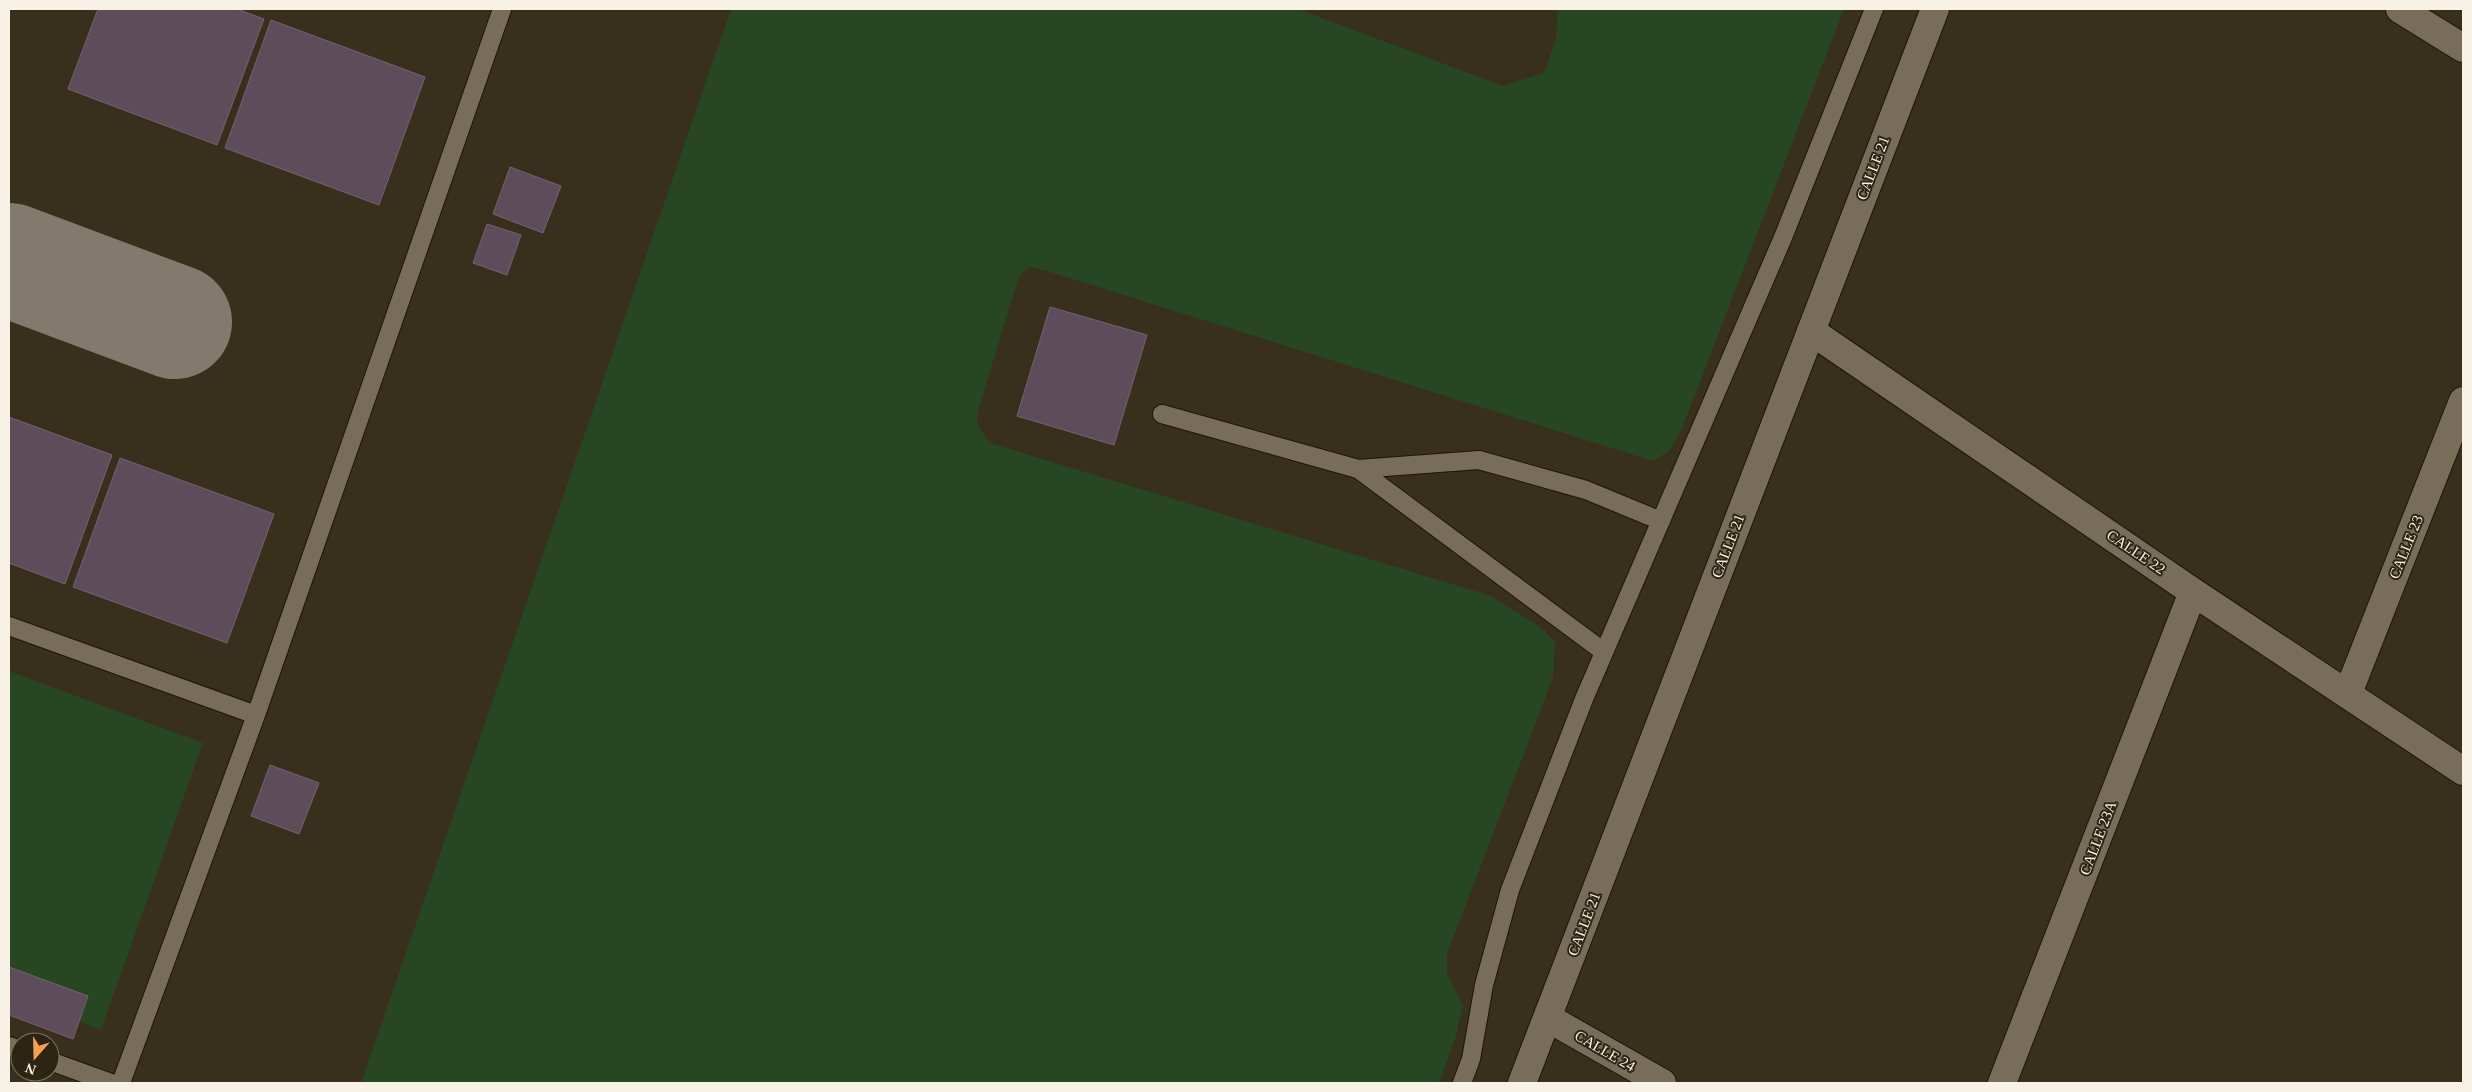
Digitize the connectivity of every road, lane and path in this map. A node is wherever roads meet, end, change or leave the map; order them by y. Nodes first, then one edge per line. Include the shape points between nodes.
1 (502, 9) edge
2 (1874, 9) edge
3 (1935, 9) edge
4 (2400, 9) edge
5 (2463, 48) edge
6 (1811, 330) junction
7 (2463, 401) edge
8 (1162, 414) dead end
9 (1358, 469) junction
10 (1661, 522) junction
11 (2193, 592) junction
12 (9, 626) edge
13 (1604, 652) junction
14 (2348, 694) junction
15 (256, 715) junction
16 (2463, 771) edge
17 (1548, 1018) junction
18 (60, 1065) edge
19 (111, 1083) edge
20 (121, 1083) edge
21 (1462, 1083) edge
22 (1522, 1083) edge
23 (1662, 1083) edge
24 (2002, 1083) edge

1 - 15 lane
2 - 10 lane via 1784,235
3 - 6 street, CALLE 21
4 - 5 street
6 - 11 street, CALLE 22
6 - 17 street, CALLE 21
7 - 14 street, CALLE 23
8 - 9 lane
9 - 10 lane via 1479,460 1586,490
9 - 13 lane
10 - 13 lane
11 - 14 street, CALLE 22
11 - 24 street, CALLE 23A
12 - 15 lane
13 - 21 lane via 1510,890 1484,985 1471,1059
14 - 16 street, CALLE 22
15 - 20 lane
17 - 22 street, CALLE 21
17 - 23 street, CALLE 24
18 - 19 lane

